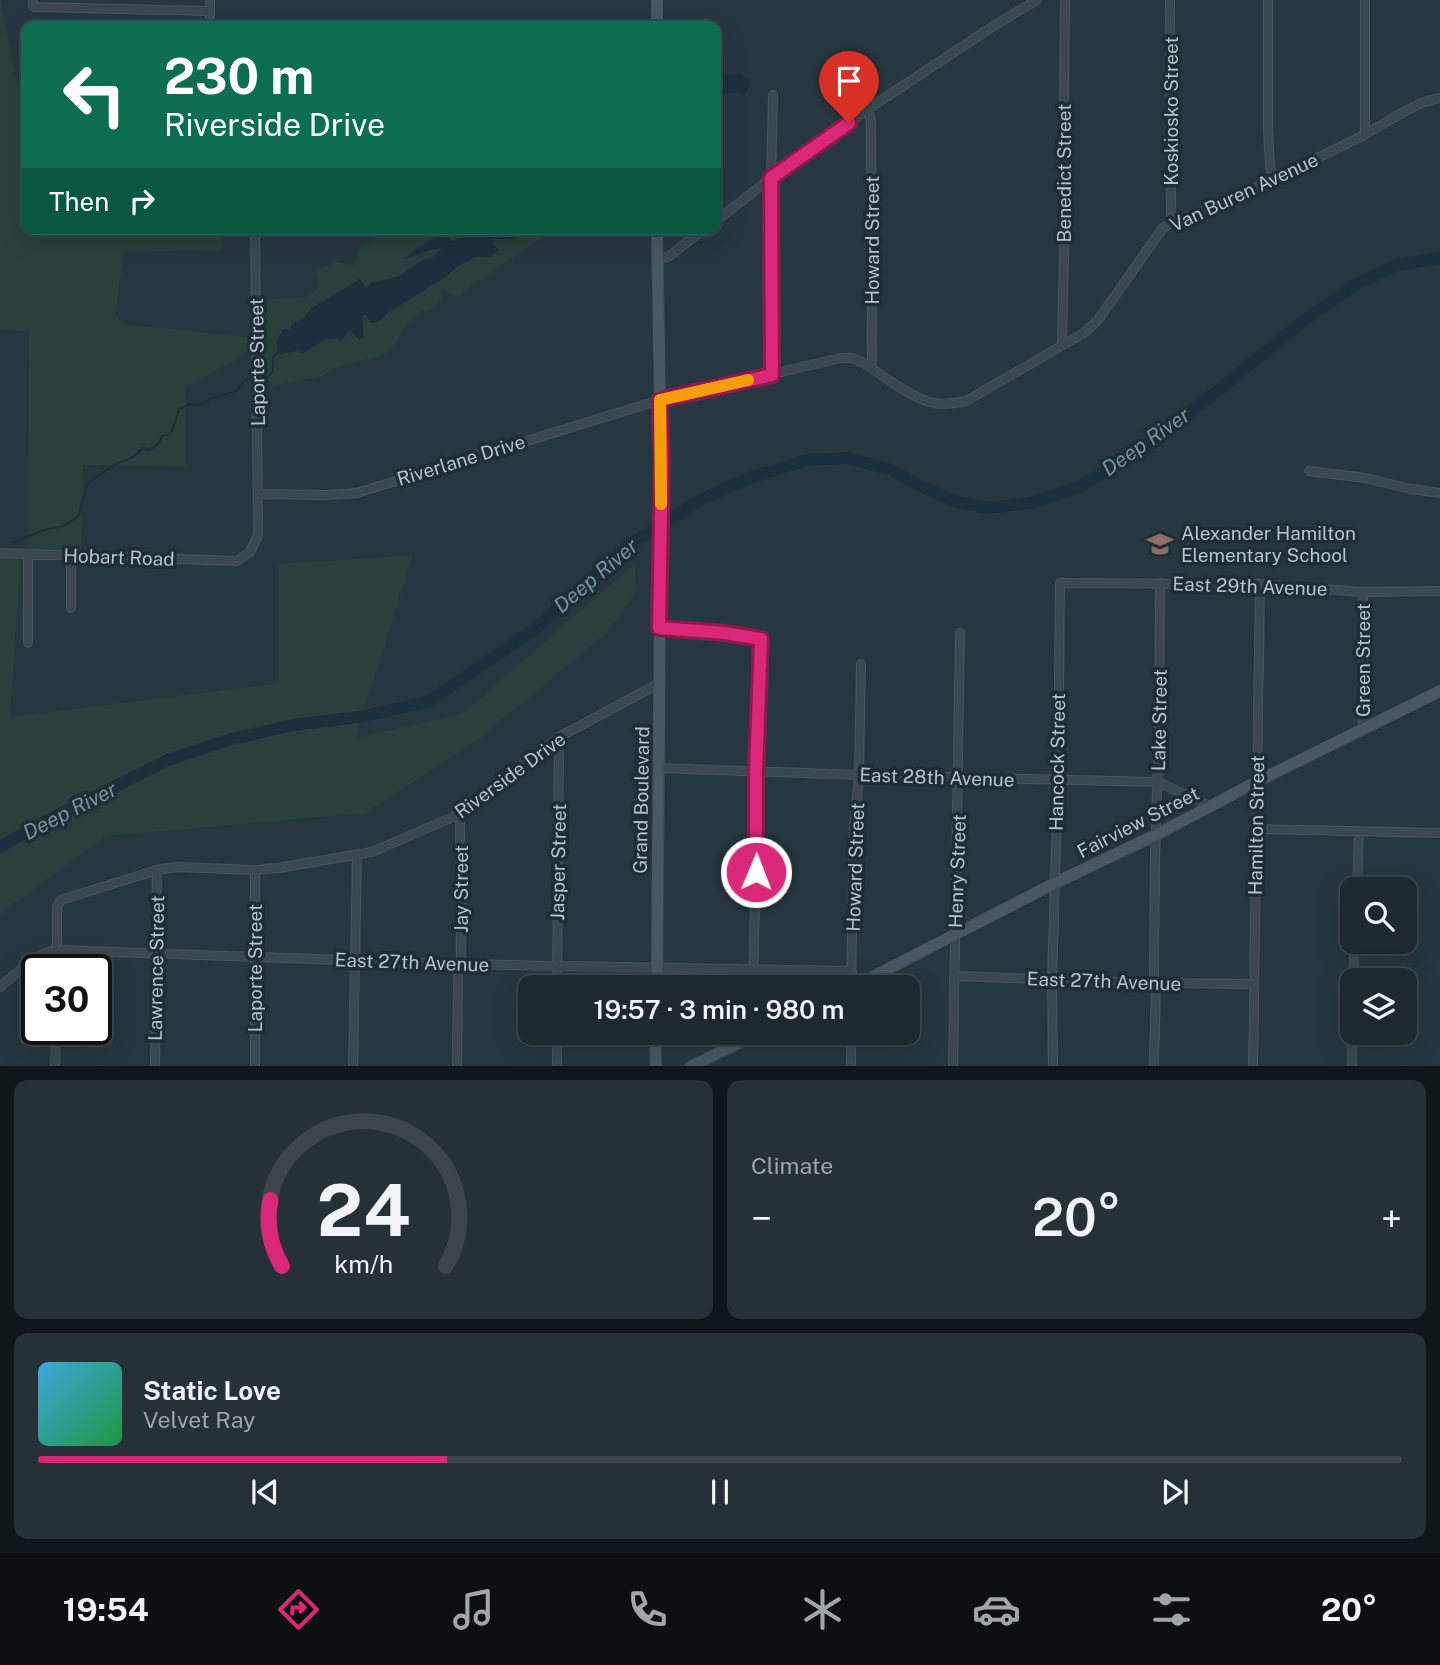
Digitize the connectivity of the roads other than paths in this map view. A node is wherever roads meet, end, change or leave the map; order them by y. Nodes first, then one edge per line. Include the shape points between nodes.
1 (210, 0) edge
2 (657, 0) edge
3 (1037, 0) edge
4 (1065, 0) edge
5 (1170, 0) edge
6 (1268, 0) edge
7 (1365, 0) edge
8 (33, 4) edge
9 (121, 5) edge
10 (210, 12) junction
11 (210, 21) edge
12 (657, 21) edge
13 (859, 71) dead end
14 (773, 95) dead end
15 (1440, 98) edge
16 (868, 109) junction
17 (1365, 134) junction
18 (771, 178) junction
19 (1276, 179) junction
20 (721, 216) edge
21 (1171, 222) junction
22 (255, 235) edge
23 (657, 235) edge
24 (696, 235) edge
25 (657, 258) junction
26 (1062, 345) junction
27 (872, 368) junction
28 (772, 375) junction
29 (660, 400) junction
30 (1309, 471) dead end
31 (1440, 493) edge
32 (258, 494) junction
33 (0, 552) edge
34 (28, 554) junction
35 (71, 555) junction
36 (237, 561) joint
37 (1060, 583) joint
38 (1160, 583) junction
39 (1260, 584) junction
40 (1440, 591) edge
41 (1363, 592) junction
42 (71, 608) dead end
43 (659, 628) junction
44 (960, 634) dead end
45 (28, 643) dead end
46 (861, 664) dead end
47 (660, 683) junction
48 (1440, 691) edge
49 (1363, 729) junction
50 (559, 737) junction
51 (659, 768) junction
52 (756, 772) junction
53 (859, 775) junction
54 (959, 777) junction
55 (1058, 780) junction
56 (1158, 782) junction
57 (1256, 782) junction
58 (1210, 806) junction
59 (460, 814) junction
60 (1256, 829) junction
61 (1359, 832) junction
62 (1440, 833) edge
63 (1156, 835) junction
64 (357, 855) junction
65 (157, 870) junction
66 (255, 870) junction
67 (1357, 877) edge
68 (1055, 883) junction
69 (955, 935) junction
70 (57, 950) junction
71 (157, 953) junction
72 (57, 954) edge
73 (256, 957) junction
74 (355, 961) junction
75 (459, 964) junction
76 (557, 967) junction
77 (658, 969) junction
78 (754, 971) junction
79 (852, 971) junction
80 (557, 975) edge
81 (658, 975) edge
82 (754, 975) edge
83 (852, 975) edge
84 (876, 975) edge
85 (954, 976) junction
86 (1052, 980) junction
87 (1155, 983) junction
88 (1254, 984) junction
89 (0, 987) edge
90 (56, 1045) edge
91 (557, 1045) edge
92 (655, 1045) edge
93 (731, 1045) edge
94 (851, 1045) edge
95 (1352, 1045) edge
96 (55, 1066) edge
97 (155, 1066) edge
98 (255, 1066) edge
99 (353, 1066) edge
100 (457, 1066) edge
101 (557, 1066) edge
102 (656, 1066) edge
103 (690, 1066) edge
104 (851, 1066) edge
105 (953, 1066) edge
106 (1053, 1066) edge
107 (1154, 1066) edge
108 (1253, 1066) edge
109 (1352, 1066) edge

1 - 10 street
2 - 12 street
3 - 16 street
4 - 26 street, Benedict Street
5 - 21 street, Koskiosko Street
6 - 19 street via 1268,129 1270,168
7 - 17 street
8 - 9 street
9 - 10 street
10 - 11 street
13 - 16 street, Howard Street
14 - 18 street
15 - 17 street, Van Buren Avenue via 1427,100
16 - 18 street
16 - 27 street, Howard Street
17 - 19 street, Van Buren Avenue
18 - 20 street
18 - 28 street
19 - 21 street, Van Buren Avenue
21 - 26 street, Van Buren Avenue via 1098,320
22 - 32 street, Laporte Street
23 - 25 street, Grand Boulevard
24 - 25 street via 668,257
25 - 29 street, Grand Boulevard
26 - 27 street, Van Buren Avenue via 966,401 950,404 919,398
27 - 28 street, Van Buren Avenue via 841,358
28 - 29 street, Van Buren Avenue
29 - 32 street, Riverlane Drive via 357,492
29 - 43 street, Grand Boulevard
30 - 31 street
32 - 36 street, Laporte Street via 258,535 250,552
33 - 34 street, Hobart Road
34 - 35 street, Hobart Road
34 - 45 street
35 - 36 street, Hobart Road
35 - 42 street
37 - 38 street, East 29th Avenue
37 - 55 street, Hancock Street
38 - 39 street, East 29th Avenue
38 - 56 street, Lake Street
39 - 41 street, East 29th Avenue
39 - 57 street, Hamilton Street
40 - 41 street, East 29th Avenue
41 - 49 street, Green Street
43 - 47 street, Grand Boulevard
43 - 52 street via 761,639
44 - 54 street, Henry Street
46 - 53 street, Howard Street
47 - 50 street, Riverside Drive
47 - 51 street, Grand Boulevard
48 - 49 street, Fairview Street
49 - 57 street, Fairview Street
50 - 59 street, Riverside Drive
50 - 76 street, Jasper Street
51 - 52 street, East 28th Avenue
51 - 77 street, Grand Boulevard
52 - 53 street, East 28th Avenue
52 - 78 street
53 - 54 street, East 28th Avenue
53 - 79 street, Howard Street
54 - 55 street, East 28th Avenue
54 - 69 street, Henry Street
55 - 56 street, East 28th Avenue
55 - 68 street, Hancock Street
56 - 58 street, East 28th Avenue
56 - 63 street, Lake Street
57 - 58 street, Fairview Street
57 - 60 street, Hamilton Street
58 - 63 street, Fairview Street
59 - 64 street, Riverside Drive
59 - 75 street, Jay Street
60 - 61 street
60 - 88 street, Hamilton Street
61 - 62 street
61 - 67 street
63 - 68 street, Fairview Street
63 - 87 street, Lake Street
64 - 66 street, Riverside Drive
64 - 74 street
65 - 66 street, Riverside Drive
65 - 70 street, Riverside Drive via 61,900
65 - 71 street, Lawrence Street
66 - 73 street, Laporte Street
68 - 69 street, Fairview Street
68 - 86 street, Hancock Street
69 - 84 street, Fairview Street
69 - 85 street, Henry Street
70 - 71 street, East 27th Avenue
70 - 72 street
70 - 89 street via 40,956
71 - 73 street, East 27th Avenue
71 - 97 street, Lawrence Street
73 - 74 street, East 27th Avenue
73 - 98 street, Laporte Street
74 - 75 street, East 27th Avenue
74 - 99 street
75 - 76 street, East 27th Avenue
75 - 100 street, Jay Street
76 - 77 street, East 27th Avenue
76 - 80 street, Jasper Street
77 - 78 street, East 27th Avenue
77 - 81 street, Grand Boulevard
78 - 79 street, East 27th Avenue
78 - 82 street
79 - 83 street, Howard Street
85 - 86 street, East 27th Avenue
85 - 105 street, Henry Street
86 - 87 street, East 27th Avenue
86 - 106 street, Hancock Street
87 - 88 street, East 27th Avenue
87 - 107 street, Lake Street
88 - 108 street, Hamilton Street
90 - 96 street
91 - 101 street
92 - 102 street
93 - 103 street
94 - 104 street
95 - 109 street

